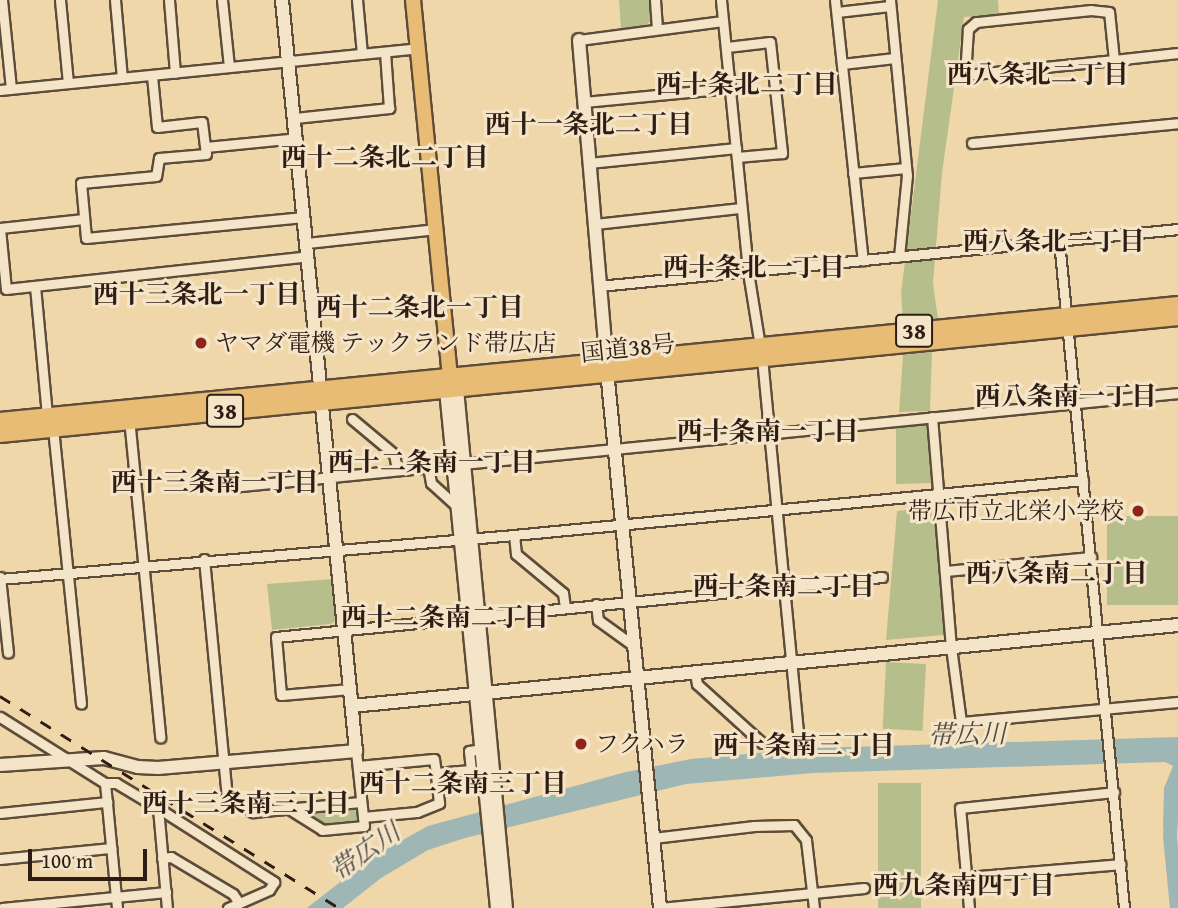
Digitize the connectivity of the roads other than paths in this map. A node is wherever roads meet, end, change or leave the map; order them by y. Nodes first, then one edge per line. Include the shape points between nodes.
1 (2, 0) edge
2 (60, 0) edge
3 (115, 0) edge
4 (169, 0) edge
5 (222, 0) edge
6 (282, 0) edge
7 (357, 0) edge
8 (413, 0) edge
9 (655, 0) edge
10 (721, 0) edge
11 (835, 0) edge
12 (890, 3) edge
13 (1091, 5) edge
14 (837, 12) junction
15 (1, 13) edge
16 (723, 21) junction
17 (657, 28) junction
18 (579, 40) joint
19 (727, 47) junction
20 (418, 48) junction
21 (385, 52) junction
22 (1178, 53) edge
23 (362, 54) junction
24 (895, 58) junction
25 (1114, 60) junction
26 (289, 61) junction
27 (842, 64) junction
28 (229, 67) junction
29 (175, 73) junction
30 (152, 76) junction
31 (122, 78) junction
32 (68, 83) junction
33 (730, 88) junction
34 (11, 89) junction
35 (0, 90) edge
36 (584, 102) junction
37 (295, 118) junction
38 (1178, 123) edge
39 (296, 138) junction
40 (972, 143) dead end
41 (206, 146) junction
42 (736, 153) junction
43 (589, 163) junction
44 (906, 168) junction
45 (853, 173) junction
46 (741, 208) junction
47 (304, 217) junction
48 (84, 219) junction
49 (595, 224) junction
50 (0, 229) edge
51 (436, 229) junction
52 (1178, 229) edge
53 (1059, 241) junction
54 (307, 243) junction
55 (308, 256) junction
56 (899, 257) junction
57 (863, 260) junction
58 (748, 272) junction
59 (35, 286) junction
60 (599, 286) junction
61 (1178, 305) edge
62 (1178, 317) edge
63 (1068, 322) junction
64 (761, 352) junction
65 (607, 367) junction
66 (451, 385) junction
67 (1178, 393) edge
68 (321, 395) junction
69 (1076, 403) junction
70 (128, 414) junction
71 (932, 417) junction
72 (352, 419) dead end
73 (0, 421) edge
74 (50, 422) junction
75 (769, 432) junction
76 (0, 433) edge
77 (615, 447) junction
78 (459, 463) junction
79 (428, 466) junction
80 (397, 469) junction
81 (330, 477) junction
82 (1083, 480) junction
83 (231, 487) dead end
84 (938, 494) junction
85 (459, 508) junction
86 (776, 510) junction
87 (622, 525) junction
88 (513, 535) junction
89 (467, 538) junction
90 (336, 549) junction
91 (1091, 557) junction
92 (204, 559) junction
93 (142, 565) junction
94 (945, 570) junction
95 (68, 573) junction
96 (882, 577) dead end
97 (0, 578) edge
98 (786, 587) junction
99 (630, 601) junction
100 (597, 604) junction
101 (565, 608) junction
102 (474, 618) junction
103 (1178, 625) edge
104 (344, 630) junction
105 (1098, 633) junction
106 (634, 646) junction
107 (951, 647) junction
108 (8, 653) dead end
109 (792, 663) junction
110 (695, 672) junction
111 (638, 678) junction
112 (350, 689) junction
113 (481, 694) junction
114 (1178, 702) edge
115 (81, 704) dead end
116 (352, 706) junction
117 (1106, 708) junction
118 (0, 717) edge
119 (160, 737) dead end
120 (799, 740) dead end
121 (762, 743) dead end
122 (482, 749) junction
123 (356, 751) junction
124 (67, 758) junction
125 (224, 763) junction
126 (0, 765) edge
127 (358, 766) junction
128 (436, 773) junction
129 (105, 783) junction
130 (1114, 792) junction
131 (107, 802) junction
132 (361, 802) junction
133 (492, 802) junction
134 (158, 808) junction
135 (289, 809) junction
136 (0, 813) edge
137 (363, 817) junction
138 (495, 836) junction
139 (653, 838) junction
140 (111, 848) junction
141 (162, 858) junction
142 (0, 859) edge
143 (1121, 864) junction
144 (966, 877) junction
145 (863, 888) dead end
146 (166, 892) junction
147 (812, 893) junction
148 (116, 896) junction
149 (239, 903) junction
150 (741, 904) edge
151 (2, 908) edge
152 (117, 908) edge
153 (167, 908) edge
154 (228, 908) edge
155 (497, 908) edge
156 (506, 908) edge
157 (660, 908) edge
158 (814, 908) edge
159 (969, 908) edge
160 (1124, 908) edge

1 - 15 street
2 - 32 street
3 - 31 street
4 - 29 street
5 - 28 street
6 - 26 street
7 - 23 street
8 - 20 main road
9 - 17 street
10 - 16 street
11 - 14 street
12 - 14 street
12 - 24 street
13 - 25 street via 1109,12
13 - 25 street via 976,22 968,29 965,75
14 - 27 street
15 - 34 street
16 - 17 street
16 - 19 street
17 - 18 street
18 - 36 street
19 - 33 street
19 - 42 street via 770,42 782,153
20 - 21 street
20 - 51 main road
21 - 23 street
21 - 37 street via 389,108
22 - 25 street
23 - 26 street
24 - 27 street
24 - 44 street
26 - 28 street
26 - 37 street
27 - 45 street
28 - 29 street
29 - 30 street
30 - 31 street
30 - 41 street via 157,127 202,122
31 - 32 street
32 - 34 street
33 - 36 street
33 - 42 street
34 - 35 street
36 - 43 street
37 - 39 street
38 - 40 street
39 - 41 street
39 - 47 street
41 - 48 street via 206,154 159,159 156,176 81,183
42 - 43 street
42 - 46 street
43 - 49 street
44 - 45 street
44 - 56 street
45 - 57 street
46 - 49 street
46 - 58 street
47 - 48 street via 86,237
47 - 54 street
48 - 50 street
49 - 60 street
50 - 59 street via 6,289
51 - 54 street
51 - 66 main road
52 - 53 street
53 - 56 street
53 - 63 street
54 - 55 street
55 - 59 street
55 - 68 street
56 - 57 street
57 - 58 street
58 - 60 street
58 - 64 street
59 - 74 street
60 - 65 street
61 - 63 highway, 国道38号 / 38
62 - 63 highway, 国道38号 / 38
63 - 64 highway, 国道38号 / 38
63 - 69 street
64 - 65 highway, 国道38号 / 38
64 - 75 street
65 - 66 highway, 国道38号 / 38
65 - 77 street
66 - 68 highway, 国道38号 / 38
66 - 78 street
67 - 69 street
68 - 70 highway, 国道38号 / 38
68 - 81 street
69 - 71 street
69 - 82 street
70 - 74 highway, 国道38号 / 38
70 - 93 street
71 - 75 street
71 - 84 street
72 - 80 street via 394,454
73 - 74 highway, 国道38号 / 38
74 - 76 highway, 国道38号 / 38
74 - 95 street
75 - 77 street
75 - 86 street
77 - 78 street
77 - 87 street
78 - 79 street
78 - 85 street
78 - 89 street
79 - 80 street
79 - 85 street via 431,483
80 - 81 street
81 - 83 street
81 - 90 street
82 - 84 street
82 - 91 street
84 - 86 street
84 - 94 street
85 - 89 street
86 - 87 street
86 - 98 street
87 - 88 street
87 - 99 street
88 - 89 street
88 - 101 street via 516,554 563,593
89 - 90 street
89 - 102 street
90 - 92 street
90 - 104 street
91 - 94 street
91 - 105 street
92 - 93 street
92 - 125 street
93 - 95 street
93 - 119 street
94 - 107 street
95 - 97 street
95 - 115 street
96 - 98 street
97 - 108 street
98 - 99 street
98 - 109 street
99 - 100 street
99 - 106 street
100 - 101 street
100 - 106 street via 598,620
101 - 102 street
102 - 104 street
102 - 113 street
103 - 105 street
104 - 112 street
104 - 112 street via 276,637 281,695
105 - 107 street
105 - 117 street
106 - 111 street
107 - 109 street
107 - 117 street via 961,722
109 - 110 street
109 - 120 street
110 - 111 street
110 - 121 street via 697,684
111 - 113 street
111 - 139 street
112 - 116 street
113 - 116 street
113 - 122 street
113 - 133 street
114 - 117 street
116 - 123 street
117 - 130 street
118 - 124 street
122 - 128 street via 469,751 471,770
122 - 133 street
123 - 125 street
123 - 127 street
124 - 125 street via 104,758 158,768
124 - 126 street
124 - 129 street
125 - 135 street via 226,796 253,812
127 - 128 street via 434,759
127 - 132 street
128 - 137 street via 439,803 417,812
129 - 131 street
129 - 134 street via 116,783
130 - 143 street
130 - 144 street via 960,808
131 - 136 street
131 - 140 street
132 - 135 street
132 - 137 street
133 - 138 street
134 - 141 street
134 - 149 street via 274,882 269,890
135 - 137 street via 322,830 364,826
138 - 155 street
138 - 156 street
139 - 147 street via 794,825 806,840
139 - 157 street
140 - 142 street
140 - 148 street
141 - 146 street
141 - 149 street via 171,857 233,894
143 - 144 street
143 - 160 street
144 - 159 street
145 - 147 street
146 - 148 street
146 - 153 street
147 - 150 street
147 - 158 street
148 - 151 street
148 - 152 street
149 - 154 street
150 - 157 street

